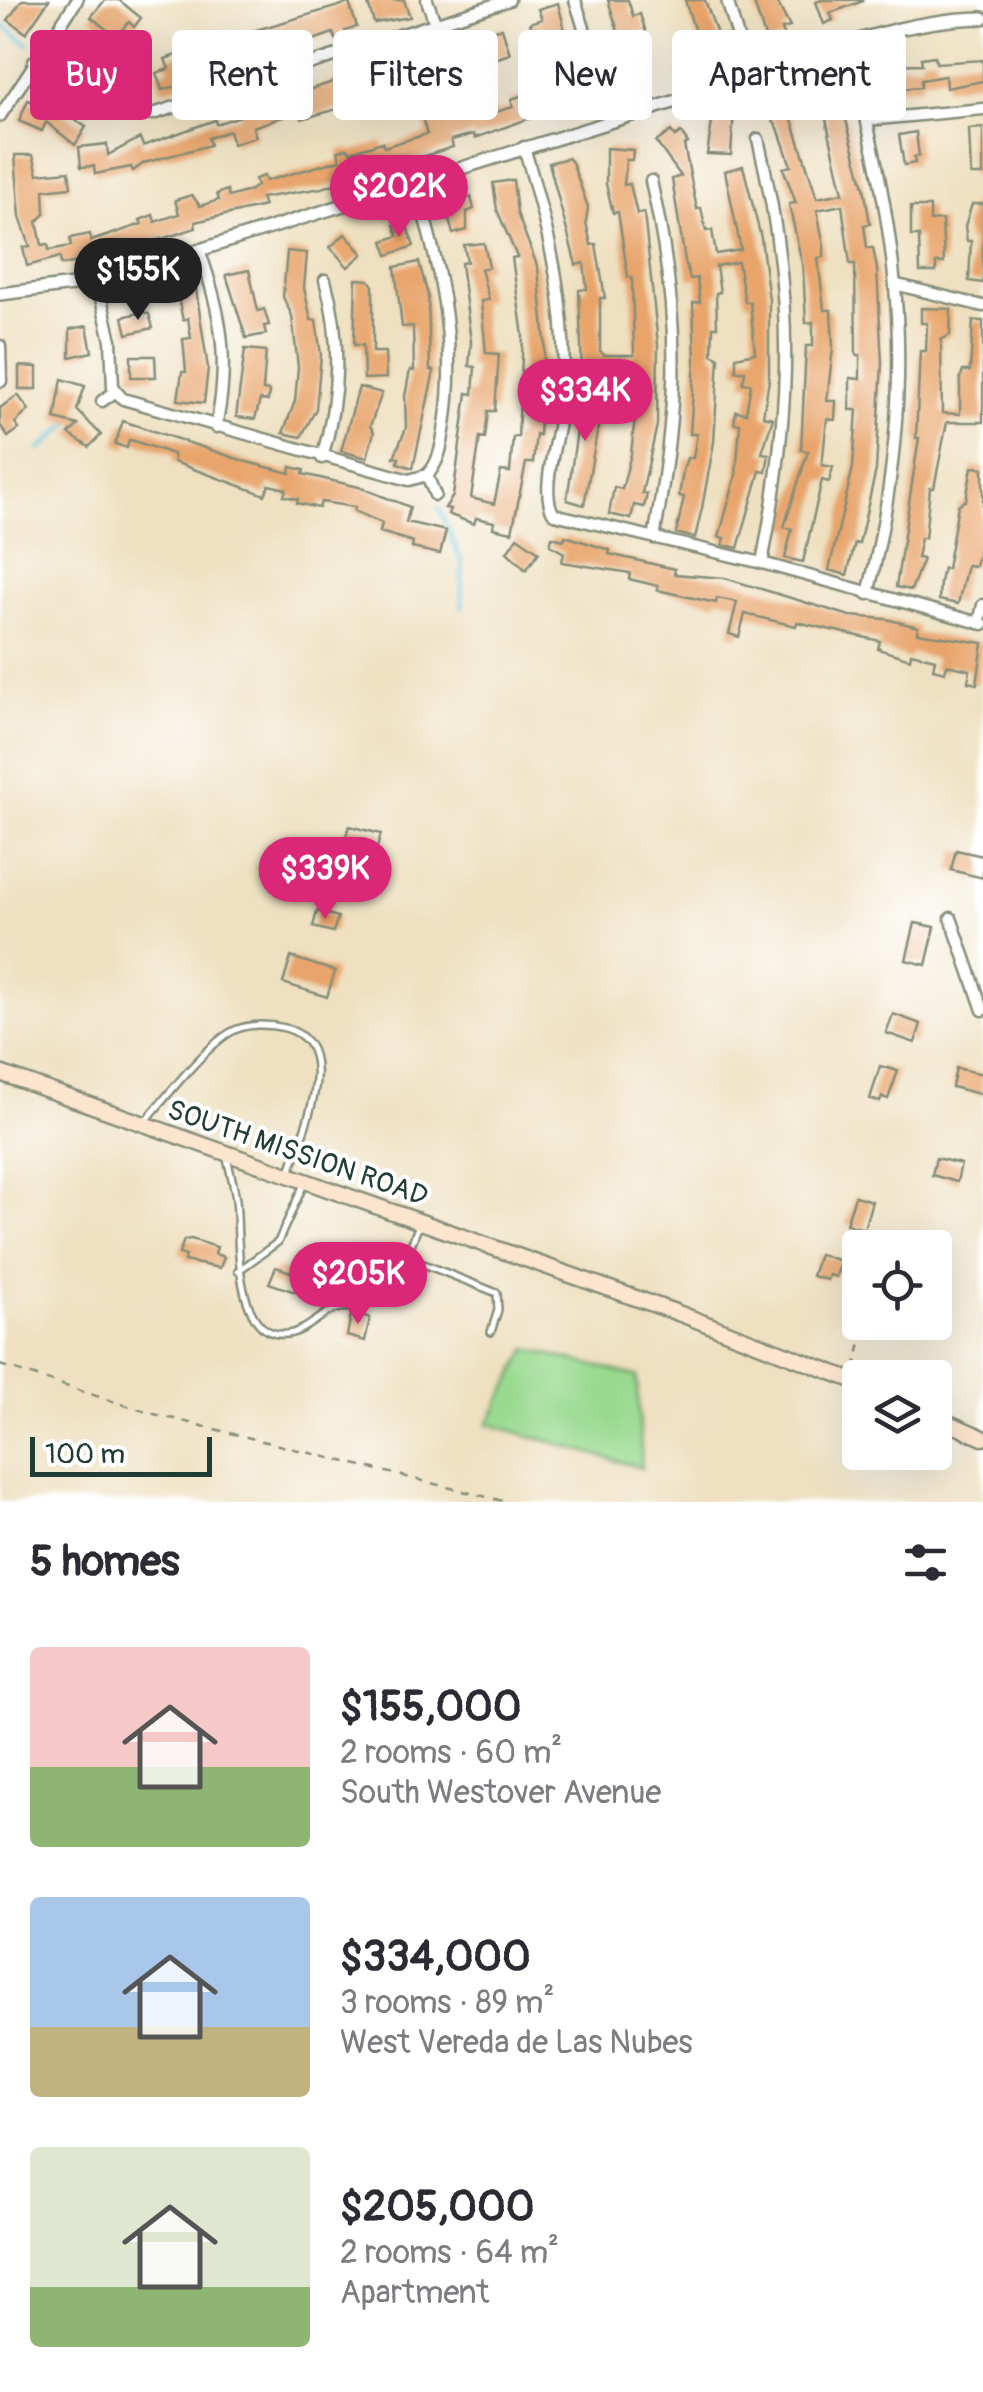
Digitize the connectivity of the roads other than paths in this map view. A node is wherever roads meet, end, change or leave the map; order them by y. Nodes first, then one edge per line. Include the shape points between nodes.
1 (77, 0) edge
2 (427, 0) edge
3 (509, 0) edge
4 (575, 0) edge
5 (727, 0) edge
6 (983, 18) edge
7 (435, 23) junction
8 (56, 30) edge
9 (585, 30) edge
10 (736, 30) edge
11 (901, 30) edge
12 (30, 67) edge
13 (983, 109) edge
14 (152, 114) edge
15 (0, 116) edge
16 (906, 116) edge
17 (610, 120) edge
18 (868, 120) edge
19 (758, 139) dead end
20 (524, 147) junction
21 (414, 181) junction
22 (651, 181) dead end
23 (199, 250) junction
24 (325, 280) dead end
25 (97, 282) junction
26 (898, 284) junction
27 (0, 294) edge
28 (983, 306) edge
29 (0, 346) edge
30 (1, 381) edge
31 (116, 393) junction
32 (102, 401) dead end
33 (216, 427) junction
34 (322, 458) junction
35 (427, 475) junction
36 (435, 495) dead end
37 (654, 538) junction
38 (762, 563) junction
39 (868, 594) junction
40 (983, 605) edge
41 (981, 623) edge
42 (951, 918) dead end
43 (983, 1010) edge
44 (0, 1073) edge
45 (142, 1124) junction
46 (225, 1153) junction
47 (289, 1176) junction
48 (305, 1181) junction
49 (420, 1222) junction
50 (406, 1256) junction
51 (238, 1271) junction
52 (491, 1332) dead end
53 (842, 1376) edge
54 (952, 1424) edge
55 (983, 1438) edge

1 - 8 street
2 - 7 street
3 - 7 street
4 - 9 street
5 - 10 street
6 - 11 street
7 - 14 street
12 - 15 street
13 - 16 street
17 - 20 street
18 - 26 street
19 - 38 street via 777,230 787,350 781,458
20 - 21 street
20 - 37 street via 548,230 563,321 562,406 546,492 550,509 560,517
21 - 23 street
21 - 35 street via 450,332 442,440
22 - 37 street via 668,255 677,375
23 - 25 street
23 - 33 street via 224,328 225,386
24 - 34 street via 337,368
25 - 27 street
25 - 31 street
26 - 28 street
26 - 39 street via 897,436
29 - 30 street
31 - 32 street
31 - 33 street
33 - 34 street
34 - 35 street via 408,480
35 - 36 street
37 - 38 street
38 - 39 street
39 - 41 street
40 - 41 street
42 - 43 street
44 - 45 main road, SOUTH MISSION ROAD
45 - 46 main road, SOUTH MISSION ROAD
45 - 47 lane via 231,1032 292,1030 308,1040 318,1076
46 - 47 main road, SOUTH MISSION ROAD
46 - 51 lane via 236,1204
47 - 48 main road, SOUTH MISSION ROAD
48 - 49 main road, SOUTH MISSION ROAD
48 - 51 lane via 278,1242
49 - 50 lane
49 - 53 main road, SOUTH MISSION ROAD
50 - 51 lane via 388,1292 336,1308 291,1333 258,1322
50 - 52 lane via 497,1292
54 - 55 main road

